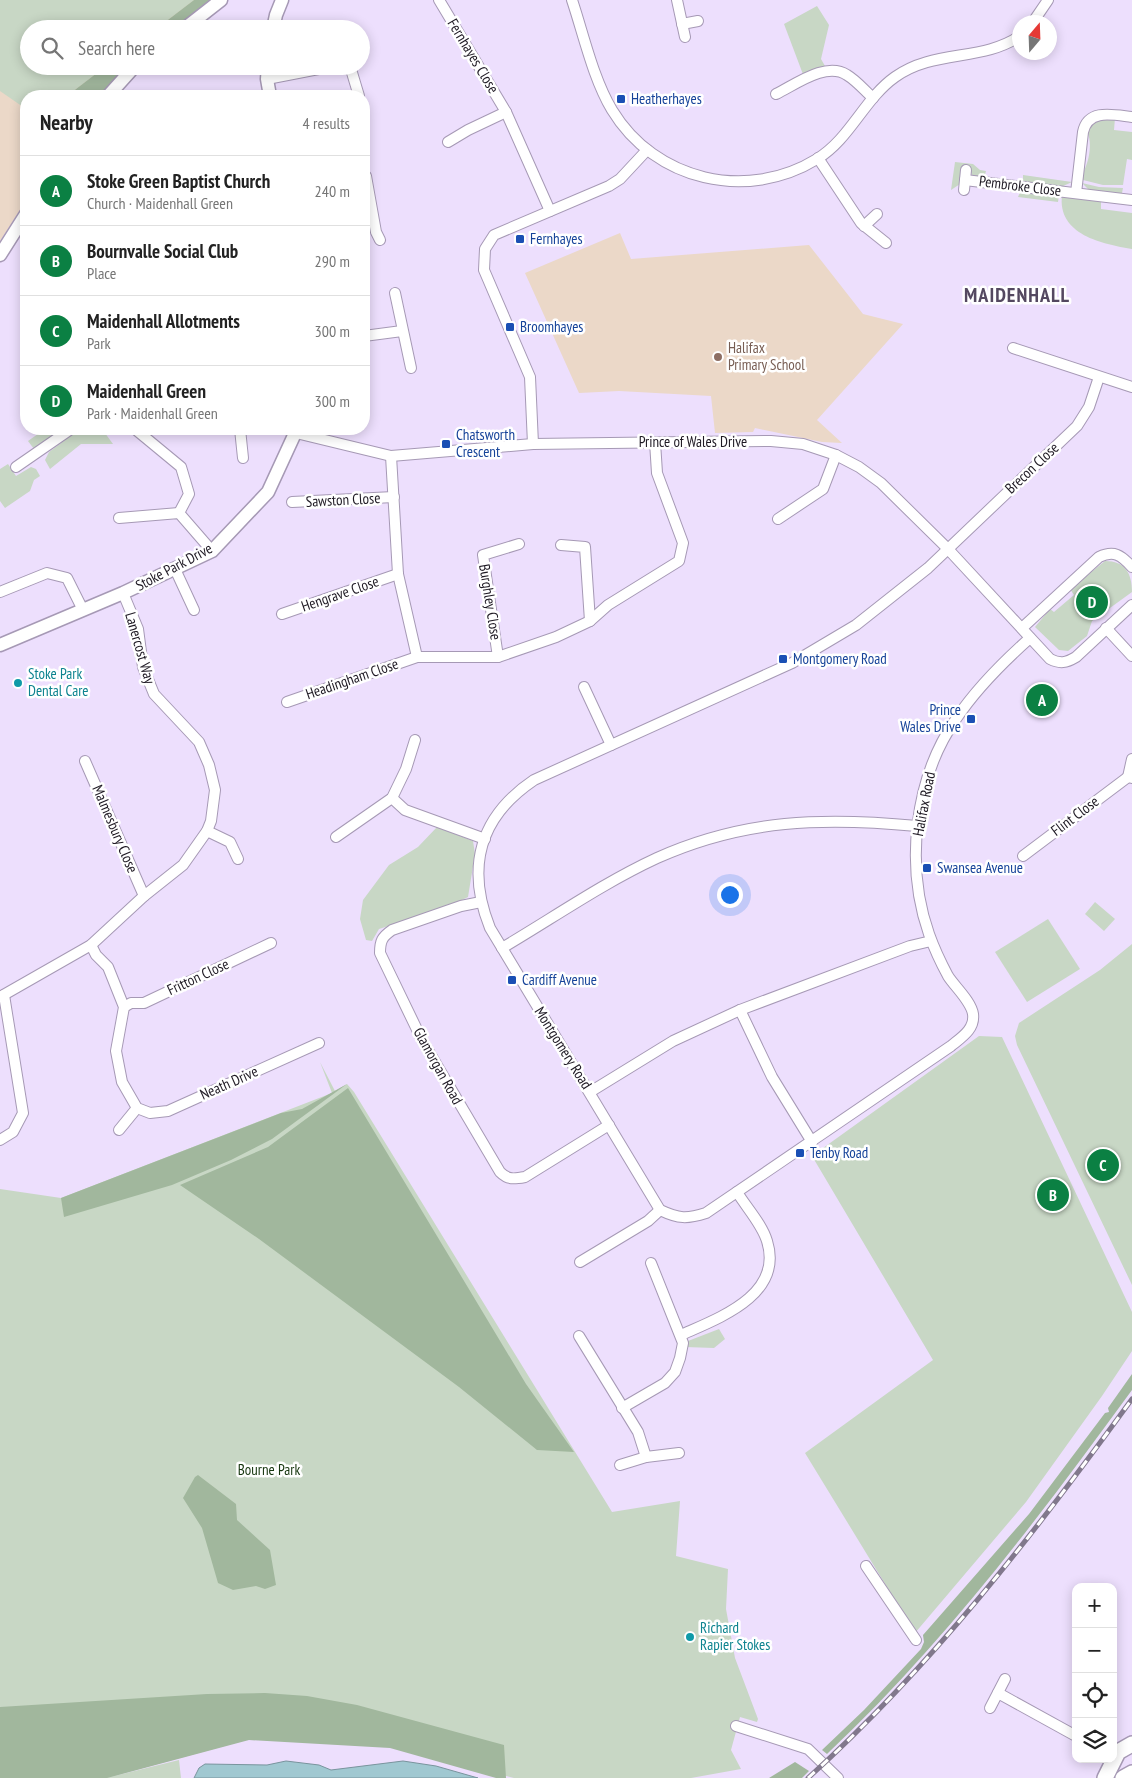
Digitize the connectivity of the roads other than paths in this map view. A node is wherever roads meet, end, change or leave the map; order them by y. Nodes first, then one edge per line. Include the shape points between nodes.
1 (221, 0) edge
2 (282, 0) edge
3 (439, 0) edge
4 (573, 0) edge
5 (677, 0) edge
6 (1048, 0) edge
7 (1038, 15) edge
8 (195, 20) edge
9 (275, 20) edge
10 (698, 22) dead end
11 (682, 24) junction
12 (685, 37) dead end
13 (1012, 40) edge
14 (127, 75) edge
15 (268, 75) edge
16 (353, 75) edge
17 (113, 90) edge
18 (269, 90) edge
19 (357, 90) edge
20 (776, 94) dead end
21 (873, 98) junction
22 (506, 112) junction
23 (1132, 117) edge
24 (448, 142) dead end
25 (647, 150) junction
26 (818, 158) junction
27 (965, 180) dead end
28 (1076, 193) junction
29 (370, 196) edge
30 (1132, 200) edge
31 (550, 211) junction
32 (876, 214) dead end
33 (20, 223) edge
34 (864, 226) junction
35 (370, 235) edge
36 (886, 243) dead end
37 (0, 255) edge
38 (395, 293) dead end
39 (402, 331) junction
40 (370, 335) edge
41 (1013, 348) dead end
42 (411, 368) dead end
43 (1099, 376) junction
44 (1132, 388) edge
45 (63, 435) edge
46 (142, 435) edge
47 (241, 435) edge
48 (294, 435) edge
49 (311, 435) edge
50 (655, 442) junction
51 (533, 444) junction
52 (836, 455) junction
53 (391, 456) junction
54 (244, 458) dead end
55 (16, 468) dead end
56 (394, 497) junction
57 (292, 502) dead end
58 (179, 513) junction
59 (119, 518) dead end
60 (778, 519) dead end
61 (519, 544) dead end
62 (561, 545) dead end
63 (947, 548) junction
64 (212, 551) junction
65 (1132, 567) edge
66 (175, 569) junction
67 (398, 574) junction
68 (0, 592) edge
69 (123, 593) junction
70 (1132, 605) edge
71 (83, 610) junction
72 (194, 610) dead end
73 (282, 614) dead end
74 (590, 621) junction
75 (1022, 628) junction
76 (1106, 628) junction
77 (1030, 638) junction
78 (0, 645) edge
79 (1132, 656) edge
80 (417, 657) junction
81 (498, 657) junction
82 (584, 687) dead end
83 (286, 702) dead end
84 (415, 740) dead end
85 (611, 745) junction
86 (1132, 759) edge
87 (85, 761) dead end
88 (1130, 778) edge
89 (392, 798) junction
90 (917, 826) junction
91 (207, 831) junction
92 (336, 837) dead end
93 (485, 839) junction
94 (1023, 856) dead end
95 (238, 859) dead end
96 (144, 896) junction
97 (481, 902) junction
98 (931, 941) junction
99 (272, 943) dead end
100 (91, 945) junction
101 (502, 948) junction
102 (2, 996) edge
103 (124, 1006) junction
104 (740, 1010) junction
105 (319, 1043) dead end
106 (590, 1092) junction
107 (137, 1108) junction
108 (610, 1125) junction
109 (120, 1130) dead end
110 (0, 1140) edge
111 (812, 1142) junction
112 (737, 1192) junction
113 (660, 1210) junction
114 (580, 1262) dead end
115 (651, 1263) dead end
116 (680, 1335) junction
117 (579, 1336) dead end
118 (622, 1408) junction
119 (679, 1453) dead end
120 (646, 1457) junction
121 (620, 1464) dead end
122 (866, 1566) dead end
123 (916, 1640) dead end
124 (1005, 1679) dead end
125 (998, 1693) junction
126 (990, 1708) dead end
127 (736, 1726) dead end
128 (1072, 1734) edge
129 (1131, 1743) edge
130 (1117, 1754) edge
131 (1111, 1763) edge
132 (1132, 1773) edge
133 (838, 1778) edge
134 (1105, 1778) edge
135 (1123, 1778) edge

1 - 8 street
2 - 9 street
3 - 22 street, Fernhayes Close
4 - 25 street via 607,99 630,134
5 - 11 street
6 - 7 street
10 - 11 street
11 - 12 street
13 - 21 street via 990,50 922,63 895,77
14 - 17 street
15 - 18 street
16 - 19 street
20 - 21 street via 819,73 835,70 851,78
21 - 26 street via 841,138
22 - 24 street, Fernhayes Close
22 - 31 street, Fernhayes Close
23 - 28 street, Pembroke Close via 1102,114 1086,123
25 - 26 street via 686,172 726,182 780,177
25 - 31 street via 620,179
26 - 34 street
27 - 28 street, Pembroke Close
28 - 30 street, Pembroke Close
29 - 35 street via 378,236
31 - 51 street via 494,236 483,258 484,270 530,377
32 - 34 street
33 - 37 street
34 - 36 street
38 - 39 street
39 - 40 street
39 - 42 street
41 - 43 street
43 - 44 street
43 - 63 street, Brecon Close via 1089,407 1077,426
45 - 55 street
46 - 58 street via 181,467 189,494
47 - 54 street
48 - 64 street, Stoke Park Drive via 268,492
49 - 53 street, Prince of Wales Drive
50 - 51 street, Prince of Wales Drive
50 - 52 street, Prince of Wales Drive via 771,441 803,444
50 - 74 street via 657,473 684,543 679,561 608,605
51 - 53 street, Prince of Wales Drive
52 - 60 street via 823,489
52 - 63 street, Prince of Wales Drive via 881,484
53 - 56 street
56 - 57 street, Sawston Close
56 - 67 street
58 - 59 street
58 - 64 street
61 - 81 street, Burghley Close via 483,555
62 - 74 street via 585,547
63 - 75 street, Prince of Wales Drive
63 - 85 street, Montgomery Road via 922,573 856,625 792,663
64 - 66 street, Stoke Park Drive
65 - 75 street via 1116,553 1098,556
66 - 69 street, Stoke Park Drive
66 - 72 street
67 - 73 street, Hengrave Close
67 - 80 street
68 - 71 street via 47,573 67,578
69 - 71 street, Stoke Park Drive
69 - 91 street, Lanercost Way via 138,629 143,667 154,694 199,742 209,765 215,790
70 - 76 street
71 - 78 street, Stoke Park Drive
74 - 81 street via 556,637
75 - 77 street, Prince of Wales Drive
76 - 77 street, Prince of Wales Drive via 1067,663 1050,659
76 - 79 street
77 - 90 street, Halifax Road via 969,700 954,721 931,768
80 - 81 street
80 - 83 street, Headingham Close
82 - 85 street
84 - 89 street
85 - 93 street, Montgomery Road via 517,791 491,820
86 - 88 street, Flint Close
87 - 96 street, Malmesbury Close
88 - 94 street, Flint Close
89 - 92 street
89 - 93 street via 405,810
90 - 98 street, Halifax Road via 918,891
90 - 101 street via 808,821 722,836 681,849 625,874
91 - 95 street via 230,842
91 - 96 street, Lanercost Way via 183,864
93 - 97 street, Montgomery Road via 478,876
96 - 100 street, Lanercost Way
97 - 101 street, Montgomery Road via 490,928
97 - 108 street, Glamorgan Road via 392,930 383,936 380,945 380,953 444,1080 500,1172 514,1180 525,1177
98 - 104 street
98 - 111 street, Halifax Road via 948,976 973,1011 974,1022 967,1033 951,1046
99 - 103 street, Fritton Close via 144,1003
100 - 102 street, Lanercost Way
100 - 103 street via 108,967
101 - 106 street, Montgomery Road
102 - 110 street, Lanercost Way via 23,1113 13,1132
103 - 107 street via 117,1042 117,1065 129,1097
104 - 106 street via 673,1041
104 - 111 street via 772,1077
105 - 107 street, Neath Drive via 168,1111 150,1113
106 - 108 street, Montgomery Road
107 - 109 street
108 - 113 street, Montgomery Road
111 - 112 street
112 - 113 street via 706,1214 688,1219
112 - 116 street via 767,1240 770,1257 766,1280 754,1296 718,1319
113 - 114 street via 648,1221
115 - 116 street
116 - 118 street via 683,1343 675,1372 665,1383
117 - 118 street
118 - 120 street via 638,1432
119 - 120 street
120 - 121 street
122 - 123 street
124 - 125 street
125 - 126 street
125 - 128 street
127 - 133 street via 808,1749
129 - 130 main road
131 - 134 main road
132 - 135 main road

